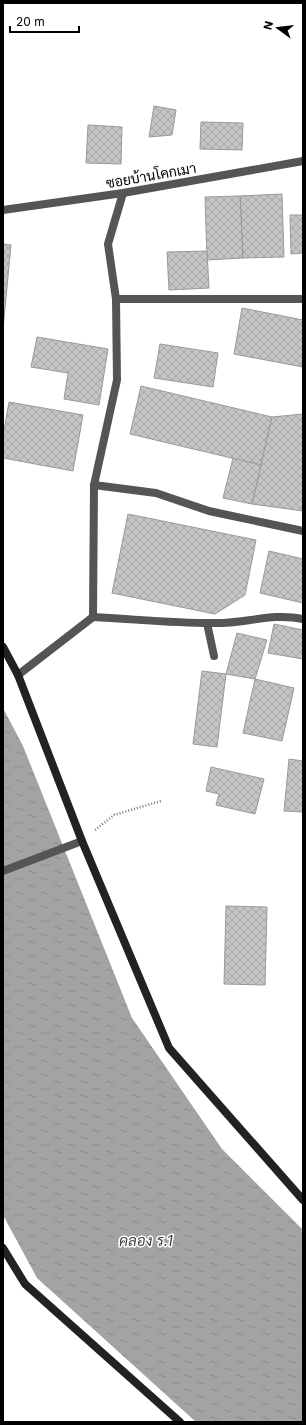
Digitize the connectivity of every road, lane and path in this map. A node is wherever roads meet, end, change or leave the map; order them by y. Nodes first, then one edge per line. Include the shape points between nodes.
1 (303, 161) edge
2 (123, 193) junction
3 (3, 210) edge
4 (116, 299) junction
5 (303, 299) edge
6 (94, 486) junction
7 (303, 531) edge
8 (93, 617) junction
9 (303, 619) edge
10 (207, 623) junction
11 (3, 647) edge
12 (214, 656) dead end
13 (18, 675) junction
14 (161, 801) dead end
15 (82, 841) junction
16 (3, 871) edge
17 (303, 1200) edge
18 (3, 1248) edge
19 (180, 1422) edge

1 - 2 street, ซอยบ้านโคกเมา
2 - 3 street, ซอยบ้านโคกเมา
2 - 4 street via 108,244
4 - 5 street
4 - 6 street via 117,380
6 - 7 street via 156,493 209,511
6 - 8 street
8 - 10 street
8 - 13 street
9 - 10 street via 275,616
10 - 12 street
11 - 13 street
13 - 15 street
14 - 15 path via 114,815
15 - 16 street
15 - 17 street via 169,1048
18 - 19 street via 25,1284

